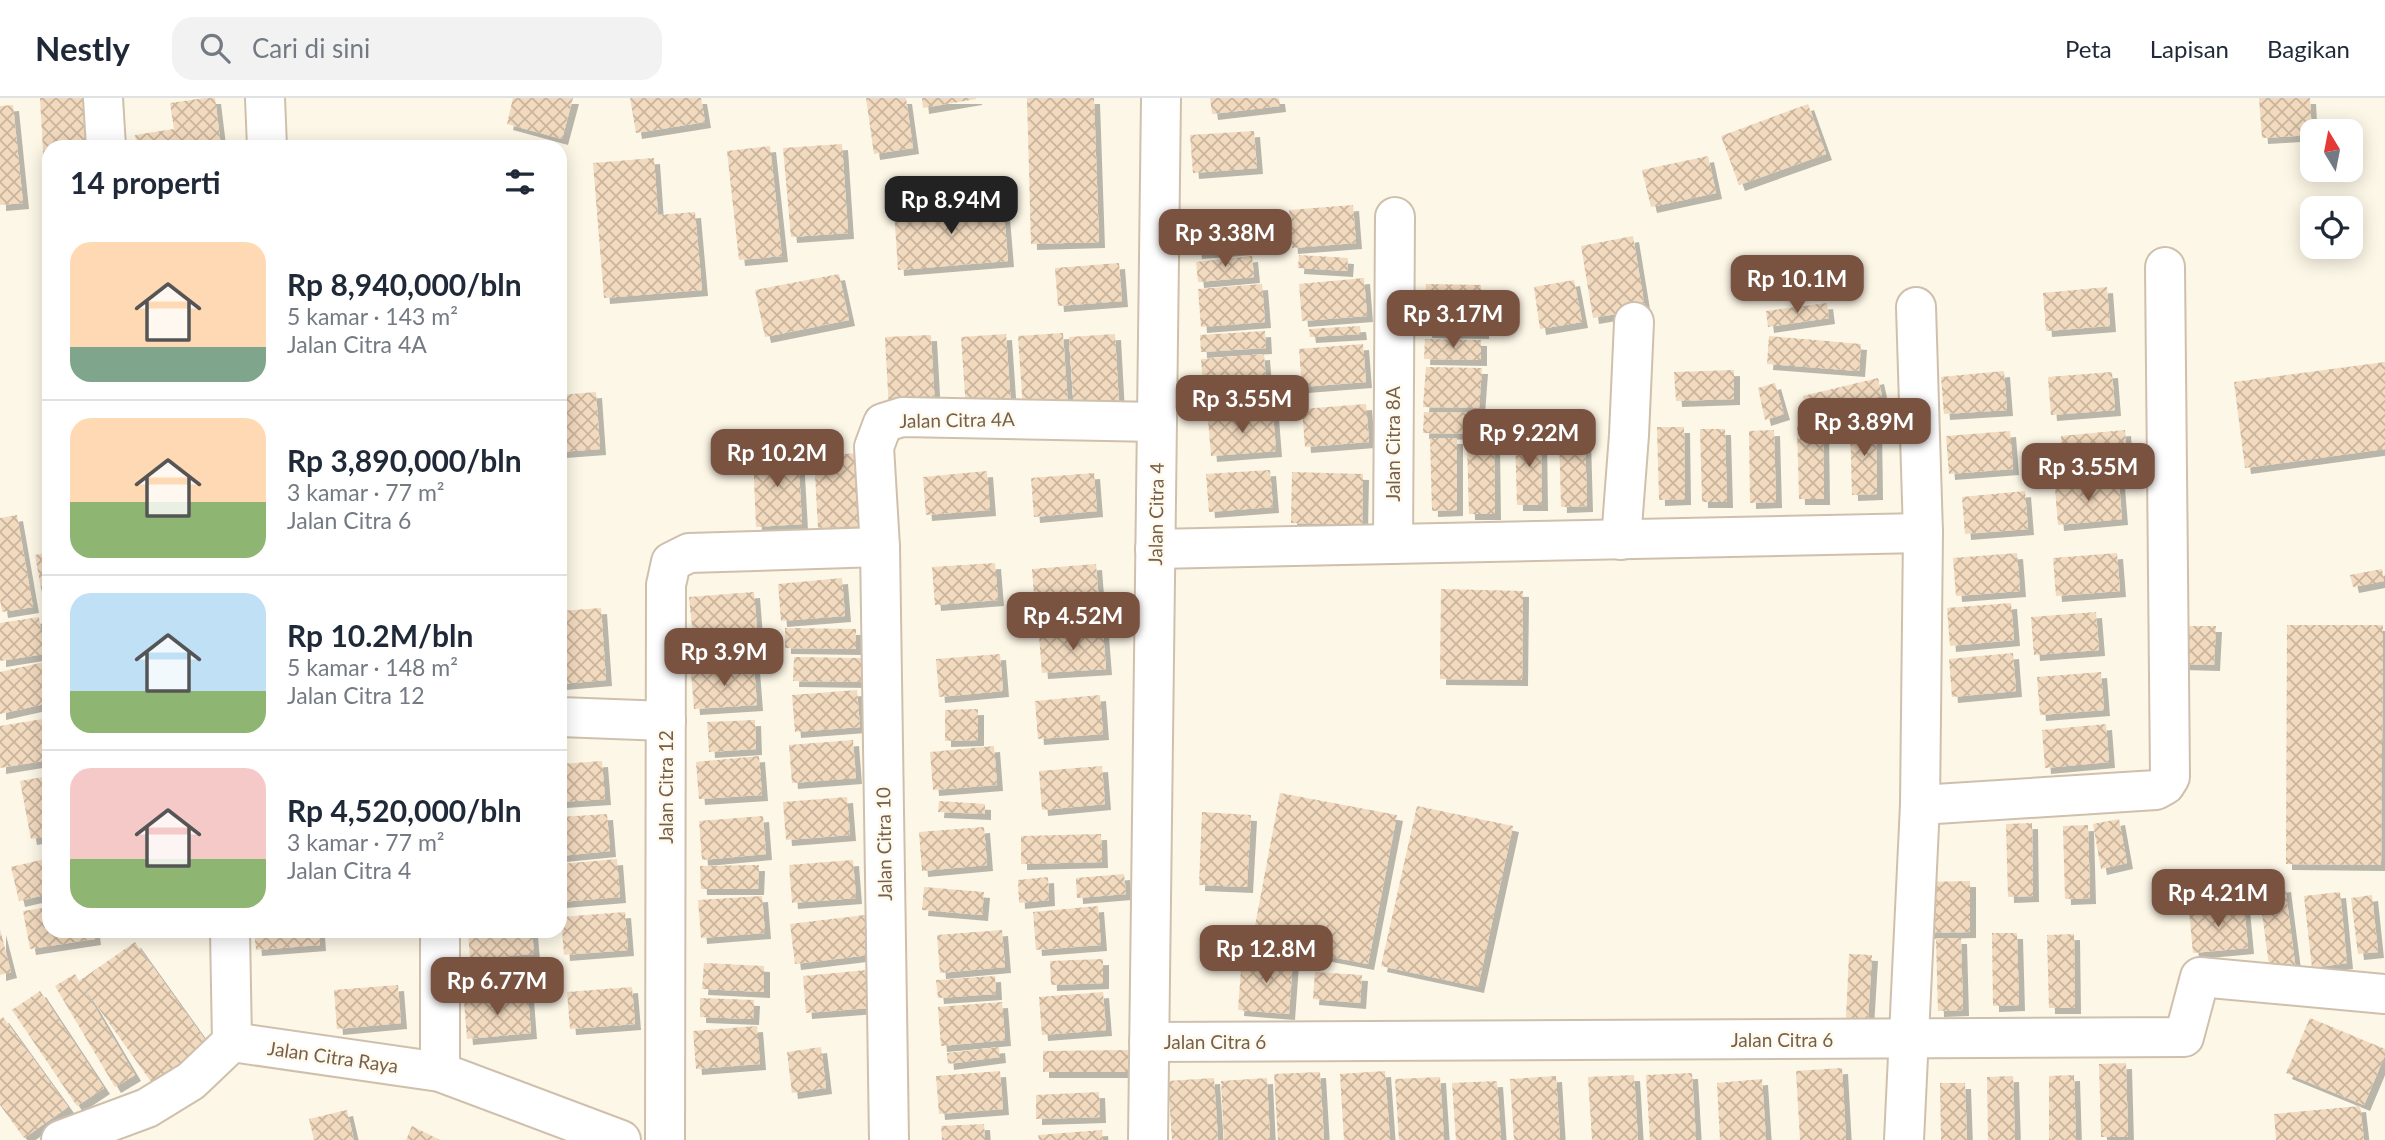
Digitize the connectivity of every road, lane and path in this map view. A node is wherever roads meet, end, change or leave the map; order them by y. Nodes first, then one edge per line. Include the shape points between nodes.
1 (103, 98) edge
2 (265, 98) edge
3 (1161, 98) edge
4 (106, 140) edge
5 (267, 140) edge
6 (1395, 217) dead end
7 (2165, 267) dead end
8 (1916, 307) dead end
9 (1633, 322) dead end
10 (1157, 422) junction
11 (1923, 533) junction
12 (1621, 540) junction
13 (1392, 544) junction
14 (880, 547) junction
15 (1155, 549) junction
16 (567, 717) edge
17 (666, 721) junction
18 (1920, 805) junction
19 (230, 938) edge
20 (440, 938) edge
21 (2385, 994) edge
22 (1907, 1039) junction
23 (232, 1042) junction
24 (1149, 1042) junction
25 (440, 1072) junction
26 (61, 1140) edge
27 (621, 1140) edge
28 (665, 1140) edge
29 (889, 1140) edge
30 (1148, 1140) edge
31 (1904, 1140) edge

1 - 4 street
2 - 5 street
3 - 10 street, Jalan Citra 4
6 - 13 street, Jalan Citra 8A
7 - 18 street via 2169,776 2165,785 2155,790
8 - 11 street
9 - 12 street
10 - 14 street, Jalan Citra 4A via 902,417 883,423 874,447
10 - 15 street, Jalan Citra 4
11 - 12 street
11 - 18 street
12 - 13 street
13 - 15 street
14 - 17 street, Jalan Citra 12 via 689,553 671,562 666,585
14 - 29 street, Jalan Citra 10
15 - 24 street, Jalan Citra 4
16 - 17 street
17 - 28 street, Jalan Citra 12
18 - 22 street
19 - 23 street
20 - 25 street
21 - 22 street, Jalan Citra 6 via 2200,976 2184,1037
22 - 24 street, Jalan Citra 6
22 - 31 street
23 - 25 street, Jalan Citra Raya
23 - 26 street via 191,1081 147,1108
24 - 30 street, Jalan Citra 4
25 - 27 street, Jalan Citra Raya

